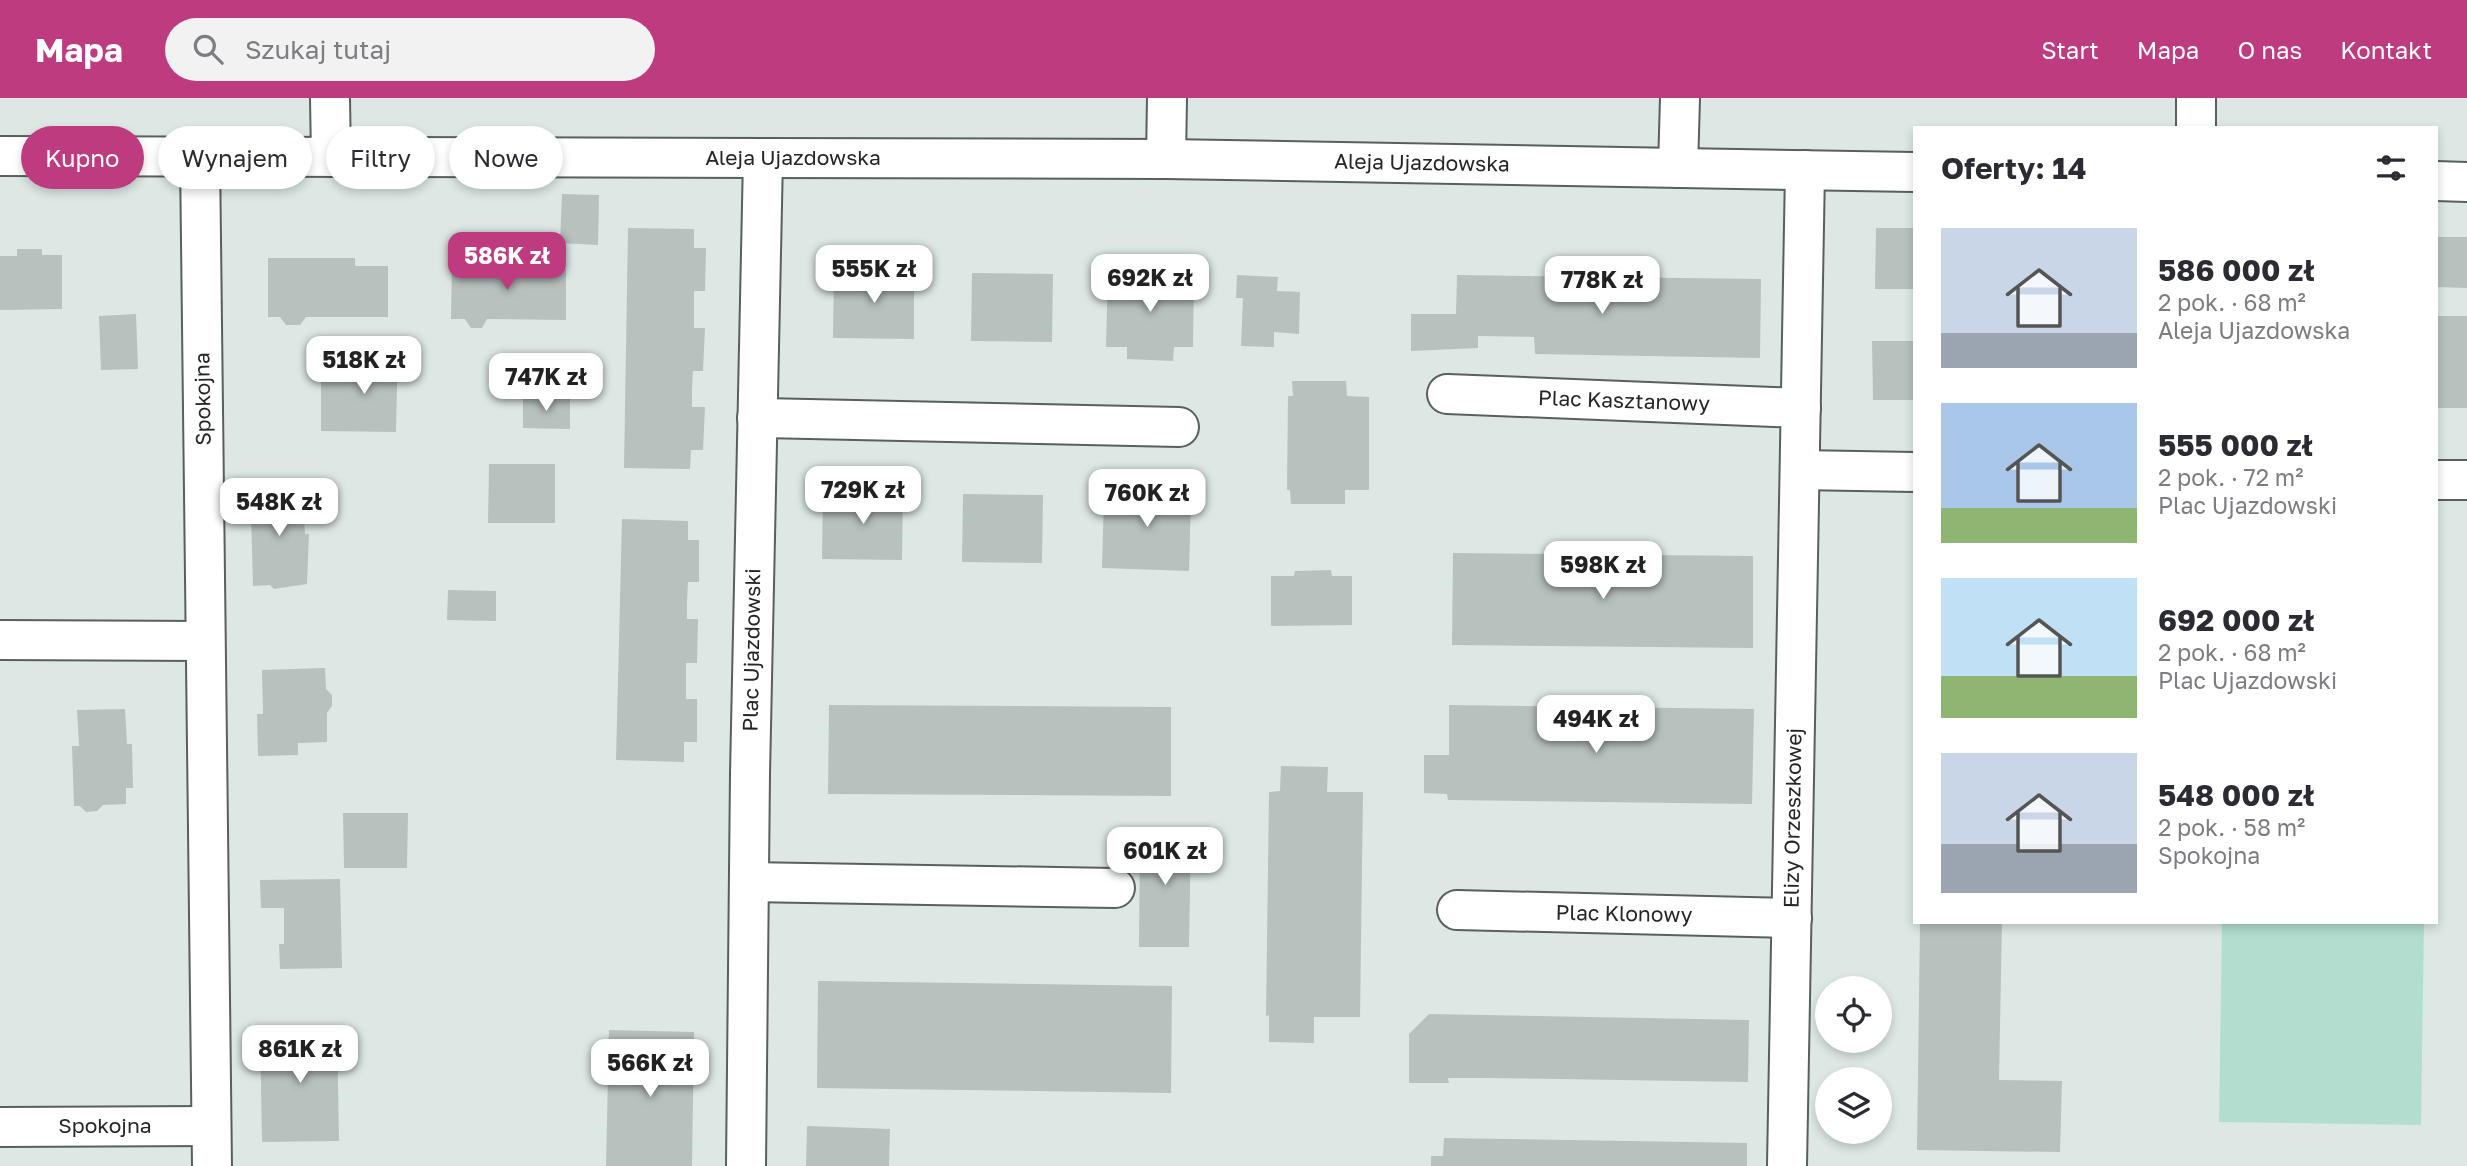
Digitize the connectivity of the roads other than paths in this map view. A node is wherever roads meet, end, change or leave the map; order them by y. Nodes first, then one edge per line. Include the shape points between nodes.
1 (330, 98) edge
2 (1167, 98) edge
3 (1680, 98) edge
4 (2196, 98) edge
5 (330, 126) edge
6 (2196, 126) edge
7 (0, 156) edge
8 (158, 156) edge
9 (435, 157) edge
10 (763, 158) junction
11 (1166, 159) junction
12 (1678, 168) junction
13 (1805, 170) junction
14 (1913, 172) edge
15 (2438, 181) edge
16 (2467, 182) edge
17 (200, 189) edge
18 (1447, 394) dead end
19 (1801, 408) junction
20 (757, 418) junction
21 (1179, 427) dead end
22 (1800, 470) junction
23 (1913, 472) edge
24 (2438, 480) edge
25 (2467, 480) edge
26 (0, 640) edge
27 (205, 641) junction
28 (749, 882) junction
29 (1115, 888) dead end
30 (1457, 910) dead end
31 (1791, 918) junction
32 (211, 1126) junction
33 (0, 1127) edge
34 (212, 1166) edge
35 (746, 1166) edge
36 (1787, 1166) edge

1 - 5 street
2 - 11 street
3 - 12 street
4 - 6 street
7 - 8 street, Aleja Ujazdowska
9 - 10 street, Aleja Ujazdowska
10 - 11 street, Aleja Ujazdowska
10 - 20 street, Plac Ujazdowski
11 - 12 street, Aleja Ujazdowska
12 - 13 street, Aleja Ujazdowska
13 - 14 street, Aleja Ujazdowska
13 - 19 street, Elizy Orzeszkowej
15 - 16 street
17 - 27 street, Spokojna
18 - 19 street, Plac Kasztanowy
19 - 22 street, Elizy Orzeszkowej
20 - 21 street
20 - 28 street, Plac Ujazdowski
22 - 23 street
22 - 31 street, Elizy Orzeszkowej
24 - 25 street
26 - 27 street
27 - 32 street, Spokojna
28 - 29 street
28 - 35 street, Plac Ujazdowski
30 - 31 street, Plac Klonowy
31 - 36 street, Elizy Orzeszkowej
32 - 33 street, Spokojna
32 - 34 street, Spokojna

